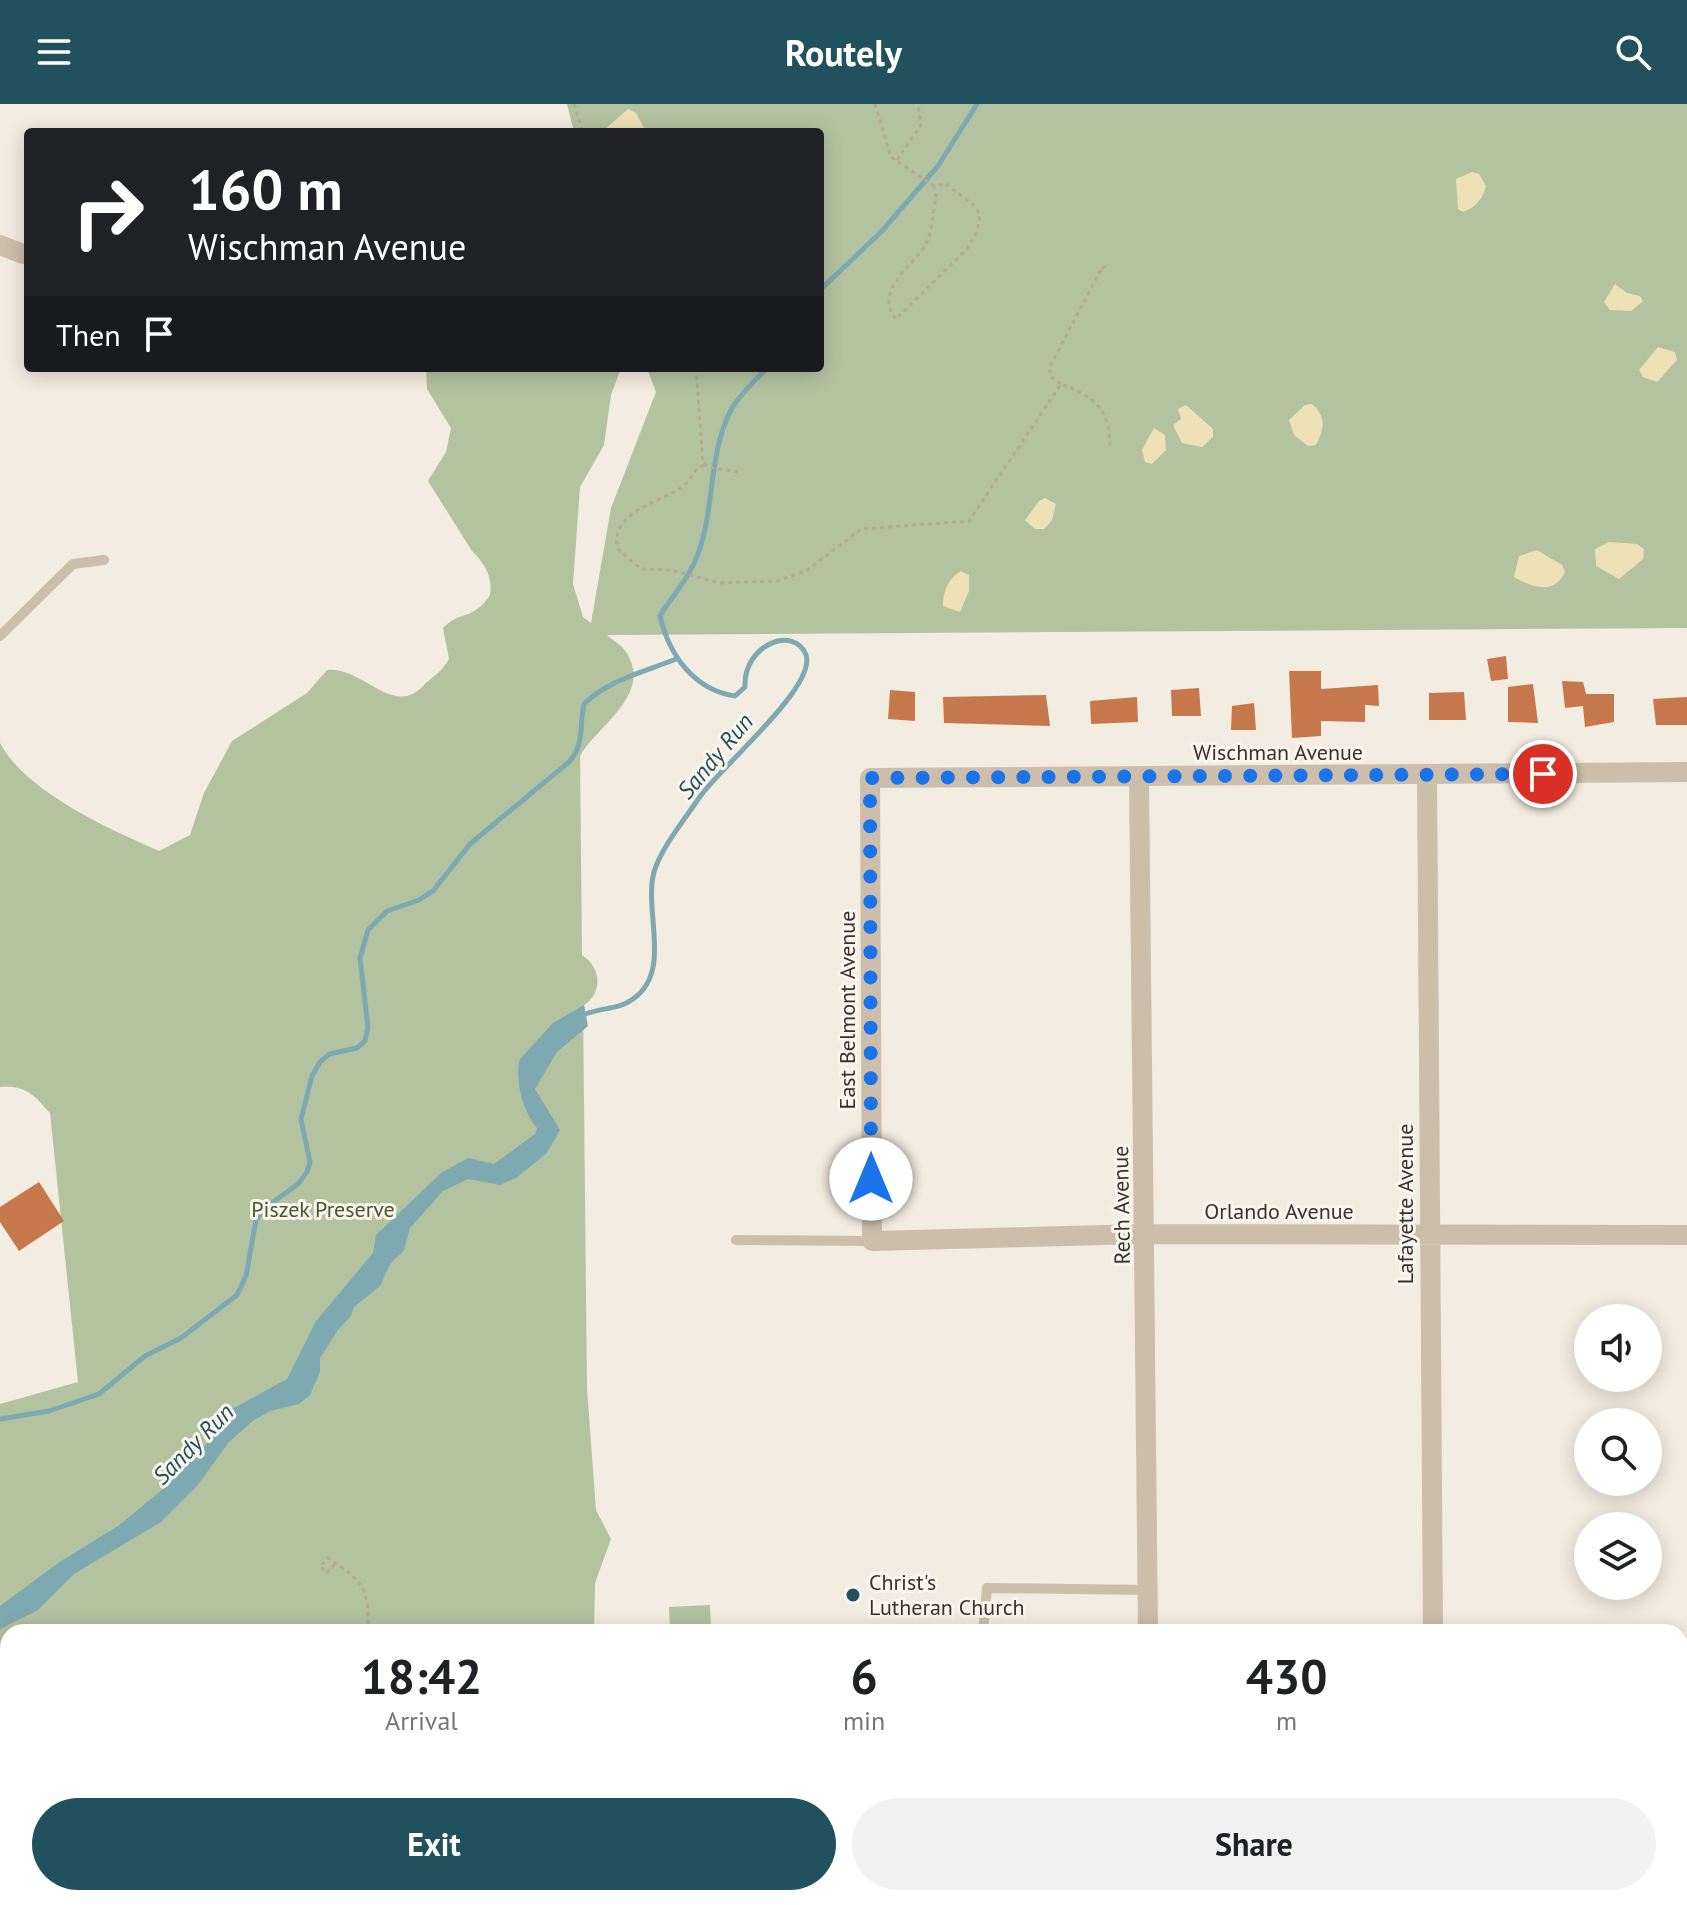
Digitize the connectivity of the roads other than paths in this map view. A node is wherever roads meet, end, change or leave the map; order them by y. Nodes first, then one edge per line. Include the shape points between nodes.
1 (0, 245) edge
2 (23, 254) dead end
3 (104, 560) dead end
4 (0, 636) edge
5 (1687, 772) edge
6 (1427, 775) junction
7 (870, 778) joint
8 (1139, 778) junction
9 (1146, 1234) junction
10 (1687, 1235) edge
11 (1429, 1236) junction
12 (736, 1240) dead end
13 (872, 1241) junction
14 (1149, 1590) junction
15 (984, 1624) edge
16 (1148, 1624) edge
17 (1433, 1624) edge

1 - 2 street
3 - 4 lane via 73,564
5 - 6 street, Wischman Avenue
6 - 8 street, Wischman Avenue
6 - 11 street, Lafayette Avenue
7 - 8 street, Wischman Avenue
7 - 13 street, East Belmont Avenue
8 - 9 street, Rech Avenue
9 - 11 street, Orlando Avenue
9 - 13 street, Orlando Avenue
9 - 14 street, Rech Avenue
10 - 11 street, Orlando Avenue
11 - 17 street, Lafayette Avenue
12 - 13 lane
14 - 15 lane via 987,1588
14 - 16 street, Rech Avenue

